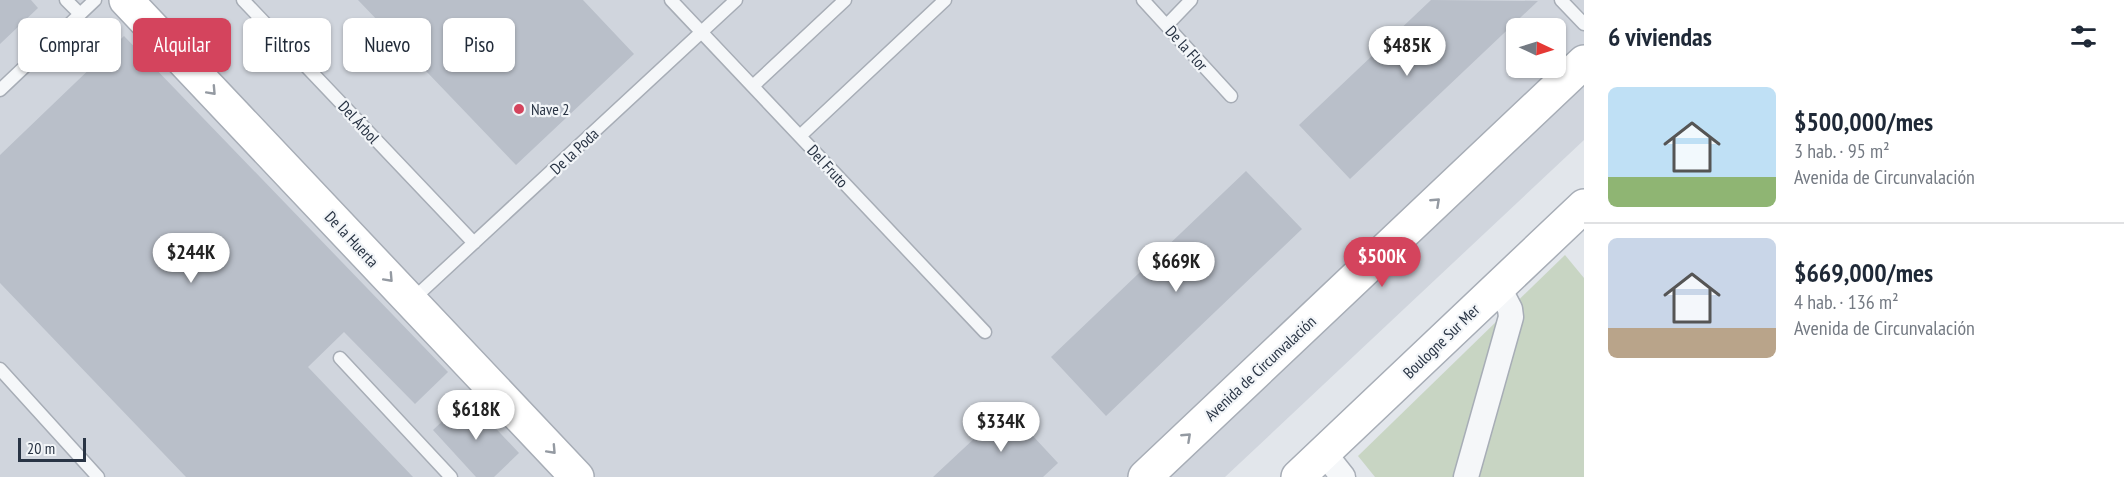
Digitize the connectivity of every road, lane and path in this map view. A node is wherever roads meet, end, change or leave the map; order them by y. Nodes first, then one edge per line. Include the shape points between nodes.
1 (66, 0) edge
2 (95, 0) edge
3 (126, 0) edge
4 (243, 0) edge
5 (671, 0) edge
6 (736, 0) edge
7 (844, 0) edge
8 (945, 0) edge
9 (1143, 0) edge
10 (1191, 0) edge
11 (1561, 0) edge
12 (80, 14) junction
13 (1584, 24) edge
14 (1167, 25) junction
15 (702, 33) junction
16 (1584, 62) edge
17 (753, 87) junction
18 (0, 90) edge
19 (1231, 96) dead end
20 (800, 136) junction
21 (1584, 206) edge
22 (474, 243) junction
23 (1498, 286) junction
24 (411, 301) junction
25 (985, 332) dead end
26 (340, 358) dead end
27 (0, 369) edge
28 (1334, 465) edge
29 (98, 477) edge
30 (452, 477) edge
31 (577, 477) edge
32 (1145, 477) edge
33 (1299, 477) edge
34 (1466, 477) edge

1 - 12 lane
2 - 12 lane
3 -> 24 street, De la Huerta
4 - 22 lane, Del Árbol
5 - 15 lane, Del Fruto
6 - 15 lane, De la Poda
7 - 17 lane
8 - 20 lane
9 - 14 lane, De la Flor
10 - 14 lane
11 - 13 lane
12 - 18 lane
14 - 19 lane, De la Flor
15 - 17 lane, Del Fruto
15 - 22 lane, De la Poda
32 -> 16 street, Avenida de Circunvalación
17 - 20 lane, Del Fruto
20 - 25 lane, Del Fruto
21 - 23 street, Boulogne Sur Mer
22 - 24 lane, De la Poda
23 - 28 street, Boulogne Sur Mer
23 - 34 street via 1511,317
24 -> 31 street, De la Huerta
26 - 30 lane
27 - 29 lane
28 - 33 street, Boulogne Sur Mer

